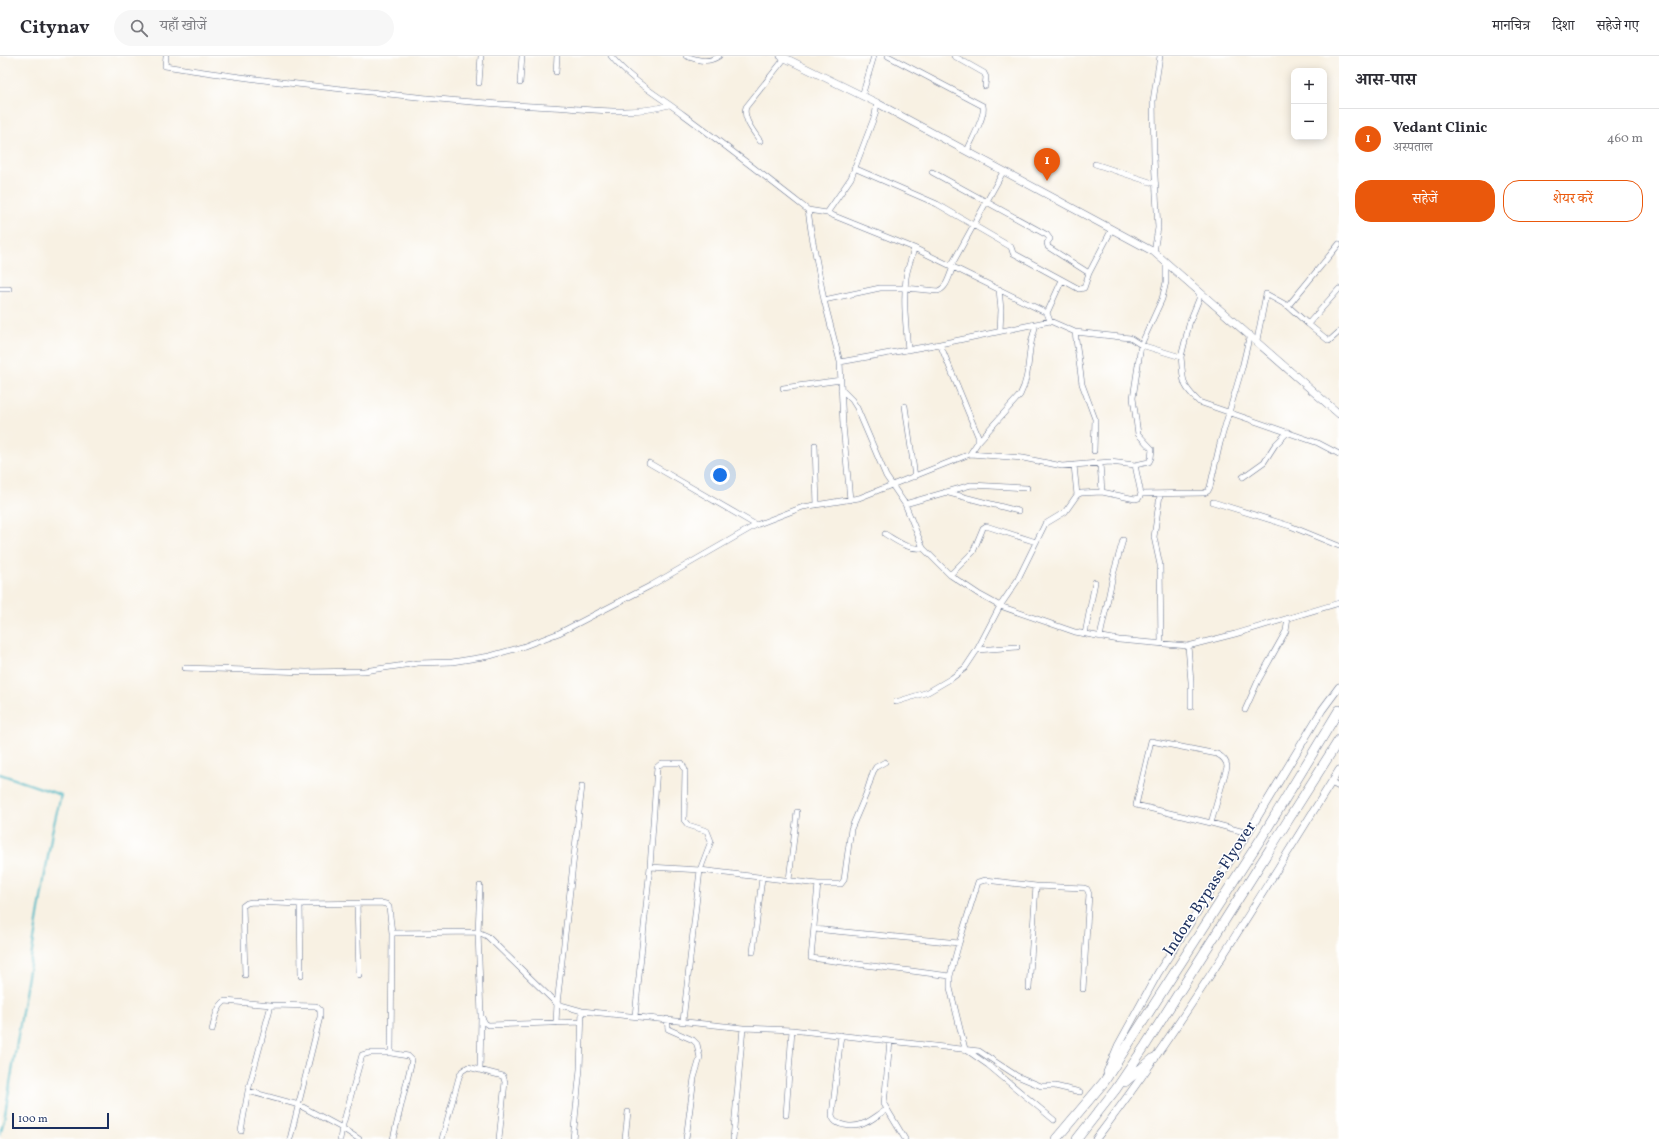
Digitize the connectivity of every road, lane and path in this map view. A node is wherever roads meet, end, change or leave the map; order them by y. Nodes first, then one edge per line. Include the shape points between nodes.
1 (166, 56) edge
2 (481, 56) edge
3 (522, 56) edge
4 (557, 56) edge
5 (611, 56) edge
6 (686, 56) edge
7 (719, 56) edge
8 (874, 56) edge
9 (888, 56) edge
10 (954, 56) edge
11 (1160, 56) edge
12 (783, 57) edge
13 (556, 72) dead end
14 (479, 83) dead end
15 (520, 83) dead end
16 (984, 86) dead end
17 (862, 96) junction
18 (877, 103) junction
19 (669, 105) junction
20 (760, 141) dead end
21 (967, 151) junction
22 (1095, 164) dead end
23 (854, 168) junction
24 (932, 172) dead end
25 (1003, 172) junction
26 (1156, 184) junction
27 (987, 202) junction
28 (808, 210) junction
29 (828, 213) junction
30 (975, 225) junction
31 (1112, 229) junction
32 (1339, 244) edge
33 (914, 248) junction
34 (1154, 252) junction
35 (1166, 262) junction
36 (952, 267) junction
37 (1089, 273) junction
38 (1062, 280) junction
39 (905, 288) junction
40 (0, 289) edge
41 (9, 289) dead end
42 (999, 289) junction
43 (1339, 289) edge
44 (1199, 290) junction
45 (824, 300) junction
46 (1288, 306) junction
47 (1047, 313) junction
48 (1050, 321) junction
49 (1036, 324) junction
50 (1308, 324) junction
51 (1000, 331) junction
52 (1075, 332) junction
53 (1339, 332) edge
54 (1250, 334) junction
55 (1256, 340) junction
56 (940, 344) junction
57 (1141, 345) junction
58 (908, 350) junction
59 (1181, 357) junction
60 (840, 362) junction
61 (841, 380) junction
62 (783, 388) dead end
63 (841, 389) junction
64 (905, 406) dead end
65 (1228, 413) junction
66 (1339, 414) edge
67 (1288, 432) junction
68 (978, 442) junction
69 (815, 445) dead end
70 (1094, 451) dead end
71 (970, 454) junction
72 (1339, 454) edge
73 (649, 463) dead end
74 (1100, 463) junction
75 (1074, 465) junction
76 (1135, 465) junction
77 (915, 477) junction
78 (1243, 477) dead end
79 (892, 486) junction
80 (1027, 488) dead end
81 (944, 492) junction
82 (1102, 492) junction
83 (1141, 494) junction
84 (1077, 495) junction
85 (1160, 495) junction
86 (850, 500) junction
87 (1212, 502) dead end
88 (905, 504) junction
89 (817, 505) junction
90 (1018, 510) dead end
91 (756, 525) junction
92 (885, 534) dead end
93 (1122, 540) dead end
94 (1036, 542) junction
95 (1339, 546) edge
96 (923, 548) junction
97 (950, 575) junction
98 (1095, 582) dead end
99 (1339, 603) edge
100 (1000, 606) junction
101 (1288, 618) junction
102 (1085, 634) junction
103 (1100, 637) junction
104 (1161, 644) junction
105 (1188, 646) junction
106 (1017, 647) dead end
107 (977, 650) junction
108 (185, 668) dead end
109 (1339, 687) edge
110 (896, 702) dead end
111 (1191, 707) dead end
112 (1245, 710) dead end
113 (1339, 710) edge
114 (1339, 740) edge
115 (884, 762) dead end
116 (1339, 770) edge
117 (1331, 782) junction
118 (582, 786) dead end
119 (1339, 787) edge
120 (797, 812) dead end
121 (1212, 823) junction
122 (1248, 833) junction
123 (650, 867) junction
124 (700, 870) junction
125 (762, 878) junction
126 (789, 880) junction
127 (818, 884) junction
128 (480, 886) dead end
129 (1036, 886) junction
130 (300, 904) junction
131 (357, 904) junction
132 (814, 928) junction
133 (478, 932) junction
134 (392, 933) junction
135 (959, 943) junction
136 (754, 952) dead end
137 (245, 975) dead end
138 (359, 975) dead end
139 (301, 976) dead end
140 (950, 976) junction
141 (1029, 988) dead end
142 (1082, 989) dead end
143 (557, 1004) junction
144 (272, 1005) junction
145 (582, 1011) junction
146 (481, 1016) junction
147 (635, 1016) junction
148 (668, 1019) junction
149 (683, 1020) junction
150 (582, 1022) junction
151 (556, 1023) junction
152 (744, 1028) junction
153 (212, 1030) dead end
154 (792, 1030) junction
155 (841, 1035) junction
156 (890, 1041) junction
157 (965, 1049) junction
158 (390, 1053) junction
159 (1154, 1058) junction
160 (480, 1070) junction
161 (1104, 1082) junction
162 (1116, 1089) junction
163 (248, 1091) junction
164 (1080, 1092) dead end
165 (299, 1105) junction
166 (886, 1110) junction
167 (628, 1112) dead end
168 (786, 1115) dead end
169 (1054, 1120) dead end
170 (342, 1128) junction
171 (241, 1131) dead end
172 (290, 1139) edge
173 (340, 1139) edge
174 (359, 1139) edge
175 (393, 1139) edge
176 (442, 1139) edge
177 (499, 1139) edge
178 (573, 1139) edge
179 (625, 1139) edge
180 (686, 1139) edge
181 (733, 1139) edge
182 (905, 1139) edge
183 (1056, 1139) edge
184 (1077, 1139) edge
185 (1096, 1139) edge

1 - 19 street via 165,66 397,96 603,109 649,110
2 - 14 street
3 - 15 street
4 - 13 street
5 - 19 street via 620,67
6 - 7 street via 702,61
8 - 17 street
9 - 21 street via 983,106 982,117
10 - 16 street via 984,73
11 - 26 street via 1153,101
12 - 17 street
12 - 20 street via 745,110 746,117
17 - 18 street
18 - 21 street
18 - 23 street via 875,115
19 - 28 street
21 - 25 street
22 - 26 street
23 - 29 street via 849,182
23 - 30 street via 937,204
24 - 27 street
25 - 27 street
25 - 31 street
26 - 34 street via 1158,228
27 - 30 street
27 - 37 street via 1047,235 1050,239 1047,243 1048,248
28 - 29 street
28 - 45 street
29 - 33 street
30 - 36 street
30 - 38 street via 1011,247 1013,253
31 - 34 street
31 - 37 street
32 - 46 street
33 - 36 street
33 - 39 street
34 - 35 street
35 - 44 street
35 - 57 street via 1166,282 1162,299
36 - 39 street via 943,289 938,291
36 - 42 street
37 - 38 street via 1082,290
38 - 47 street
39 - 45 street via 871,289
39 - 58 street
40 - 41 street
42 - 47 street
42 - 51 street
43 - 50 street
44 - 54 street
44 - 59 street via 1199,299 1190,321
45 - 60 street
46 - 50 street
46 - 55 street via 1266,294
47 - 48 street
48 - 49 street
48 - 52 street
49 - 51 street
49 - 68 street via 1030,346 1025,386 1013,404
50 - 53 street via 1329,341
51 - 56 street
52 - 57 street via 1130,338
52 - 70 street via 1082,384 1095,419
54 - 55 street
54 - 65 street
55 - 66 street
56 - 58 street
56 - 68 street via 975,428
57 - 59 street
57 - 76 street via 1133,402 1138,434 1152,451 1150,460
58 - 60 street
59 - 65 street via 1182,378 1187,390 1199,402
60 - 61 street
61 - 62 street
61 - 63 street
63 - 79 street via 857,408
63 - 86 street
64 - 77 street
65 - 67 street
65 - 85 street via 1208,491
67 - 72 street
67 - 78 street via 1275,445 1264,462
68 - 71 street
69 - 89 street
71 - 75 street via 1023,458 1062,466
71 - 77 street
73 - 91 street
74 - 75 street
74 - 76 street
74 - 82 street
75 - 84 street
76 - 83 street
77 - 79 street
79 - 86 street
79 - 88 street
80 - 81 street via 979,484
81 - 88 street
81 - 90 street
82 - 83 street via 1135,499
82 - 84 street
83 - 85 street
84 - 94 street via 1065,512 1045,524
85 - 104 street via 1154,537 1160,565
86 - 89 street
87 - 95 street via 1290,526
88 - 96 street
89 - 91 street via 803,507
91 - 108 street via 650,586 559,633 490,656 364,671
92 - 96 street via 908,547
93 - 103 street
94 - 97 street via 986,526 973,552
94 - 100 street via 1017,581
96 - 97 street
97 - 100 street
98 - 102 street
99 - 101 street
100 - 102 street
100 - 107 street
101 - 105 street
101 - 112 street via 1286,631
102 - 103 street
103 - 104 street
104 - 105 street
105 - 111 street
106 - 107 street
107 - 110 street via 965,668 952,678 928,692
109 - 122 street via 1322,710
113 - 161 highway, Indore Bypass Flyover via 1251,854
114 - 162 highway, Indore Bypass Flyover via 1266,858
115 - 127 street via 873,772 851,829 844,880 837,885
116 - 117 street
117 - 119 street
117 - 159 street via 1186,1014
118 - 143 street
120 - 126 street
121 - 121 street via 1227,768 1225,760 1217,754 1151,741 1136,805
121 - 122 street
122 - 161 street via 1158,973 1118,1046
123 - 124 street
123 - 124 street via 657,767 662,763 682,763 685,770 684,820 688,825 707,831 712,841
123 - 147 street
124 - 125 street
124 - 149 street
125 - 126 street
125 - 136 street
126 - 127 street
127 - 132 street
128 - 133 street
129 - 135 street via 986,880 978,882
129 - 141 street
129 - 142 street via 1084,888 1088,891
130 - 131 street
130 - 137 street via 252,902 243,906
130 - 139 street
131 - 134 street via 386,904 389,907
131 - 138 street
132 - 135 street
132 - 140 street via 811,958
133 - 134 street
133 - 143 street via 487,936
133 - 146 street
134 - 158 street
135 - 140 street
140 - 157 street via 950,988
143 - 145 street
143 - 151 street
144 - 153 street via 225,1001 220,1005
144 - 163 street
144 - 165 street via 316,1006 320,1010
145 - 147 street
145 - 150 street
146 - 151 street via 488,1025
146 - 160 street
147 - 148 street
148 - 149 street
148 - 180 street via 668,1029 697,1044 700,1058 694,1078
149 - 152 street
150 - 151 street
150 - 178 street
152 - 154 street
152 - 181 street
154 - 155 street
154 - 168 street
155 - 156 street
155 - 166 street via 833,1119 838,1124 864,1124
156 - 157 street
156 - 166 street via 884,1097
157 - 164 street via 979,1051 1016,1076 1041,1086 1055,1086
157 - 169 street
158 - 170 street via 369,1053 362,1056
158 - 175 street via 408,1056 412,1060
159 - 162 highway
159 - 185 street
160 - 176 street via 468,1067 462,1071
160 - 177 street via 502,1076 505,1082
161 - 183 highway, Indore Bypass Flyover
162 - 184 highway
163 - 165 street
163 - 171 street
165 - 170 street
165 - 172 street
166 - 182 street
167 - 179 street
170 - 173 street
170 - 174 street

